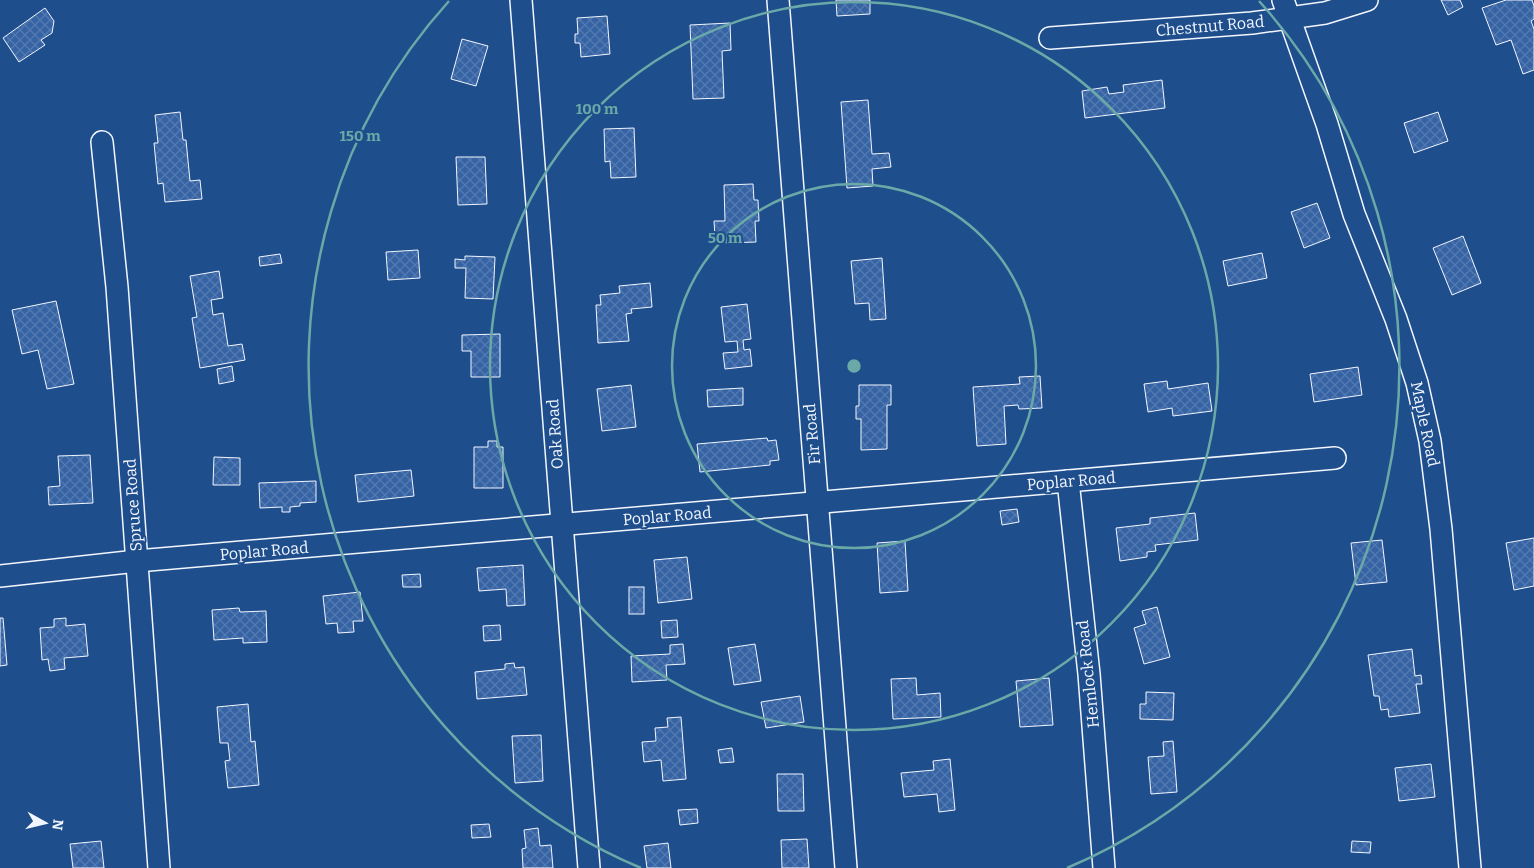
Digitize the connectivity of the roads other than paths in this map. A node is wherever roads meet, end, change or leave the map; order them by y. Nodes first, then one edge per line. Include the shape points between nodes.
1 (521, 0) edge
2 (778, 0) edge
3 (1368, 0) edge
4 (1287, 9) edge
5 (1050, 38) dead end
6 (102, 142) dead end
7 (1335, 458) dead end
8 (1068, 481) junction
9 (817, 503) junction
10 (562, 525) junction
11 (137, 561) junction
12 (0, 576) edge
13 (159, 868) edge
14 (589, 868) edge
15 (846, 868) edge
16 (1104, 868) edge
17 (1470, 868) edge

1 - 10 street, Oak Road
2 - 9 street, Fir Road
3 - 4 street, Chestnut Road via 1326,13
4 - 5 street, Chestnut Road
4 - 17 street, Maple Road via 1354,214 1417,382 1430,441 1441,529
6 - 11 street, Spruce Road via 117,287
7 - 8 street, Poplar Road
8 - 9 street, Poplar Road
8 - 16 street, Hemlock Road via 1089,674
9 - 10 street, Poplar Road
9 - 15 street, Fir Road
10 - 11 street, Poplar Road
10 - 14 street, Oak Road
11 - 12 street, Poplar Road
11 - 13 street, Spruce Road

